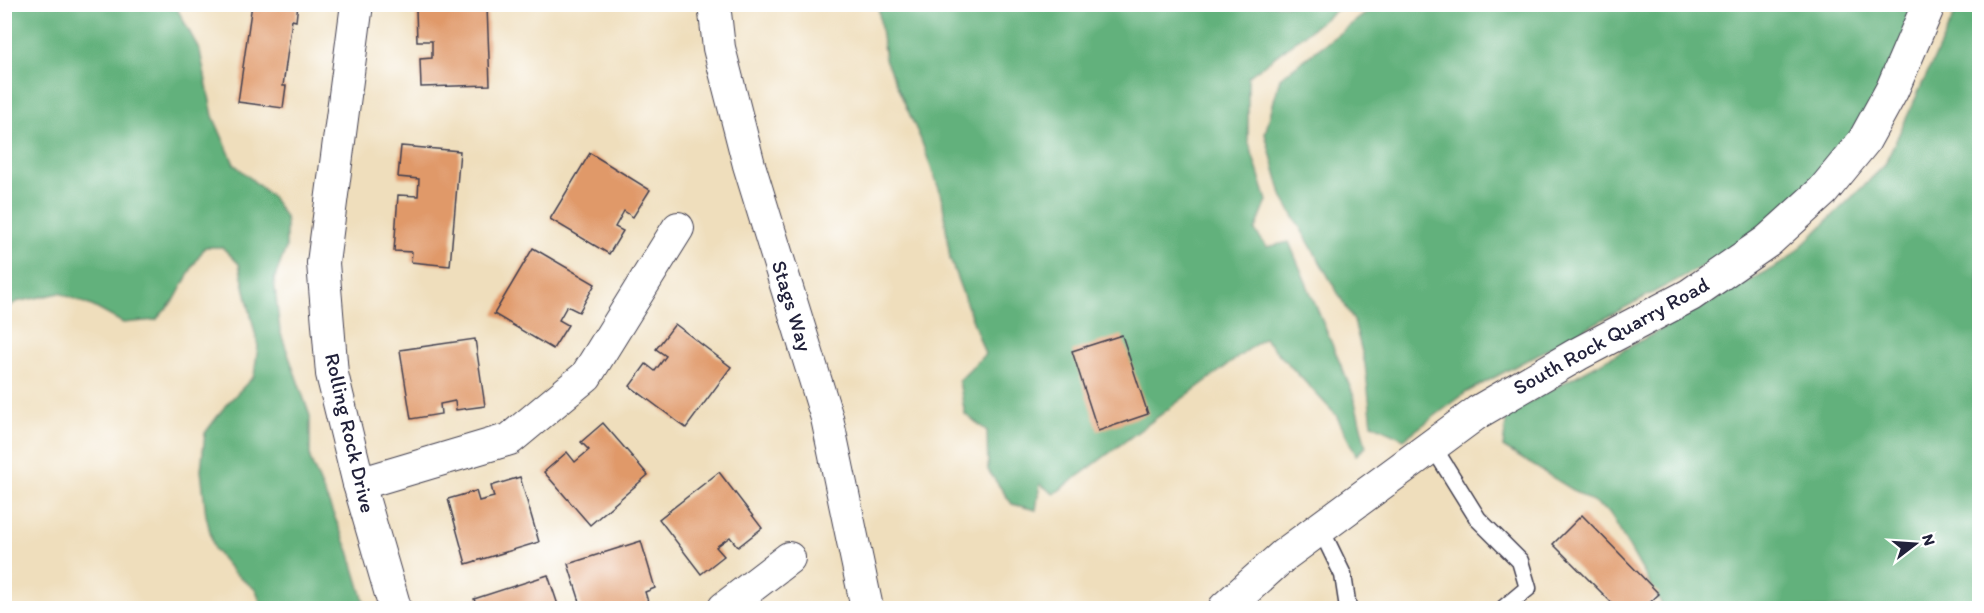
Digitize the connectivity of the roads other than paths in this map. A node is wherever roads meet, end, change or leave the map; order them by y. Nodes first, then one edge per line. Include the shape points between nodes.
1 (357, 4) edge
2 (714, 4) edge
3 (1929, 4) edge
4 (678, 228) dead end
5 (1432, 446) junction
6 (359, 483) junction
7 (1318, 530) junction
8 (789, 558) dead end
9 (395, 609) edge
10 (724, 609) edge
11 (867, 609) edge
12 (1225, 609) edge
13 (1348, 609) edge
14 (1504, 609) edge

1 - 6 street, Rolling Rock Drive via 323,263 332,374
2 - 11 street, Stags Way via 719,48 749,165 827,418
3 - 5 street, South Rock Quarry Road via 1892,90 1864,141 1823,191 1768,241 1690,295 1498,400
4 - 6 street via 586,376 510,439
5 - 7 street, South Rock Quarry Road
5 - 14 lane via 1478,519 1520,561 1528,588
6 - 9 street, Rolling Rock Drive
7 - 12 street, South Rock Quarry Road
7 - 13 lane via 1343,575
8 - 10 street

